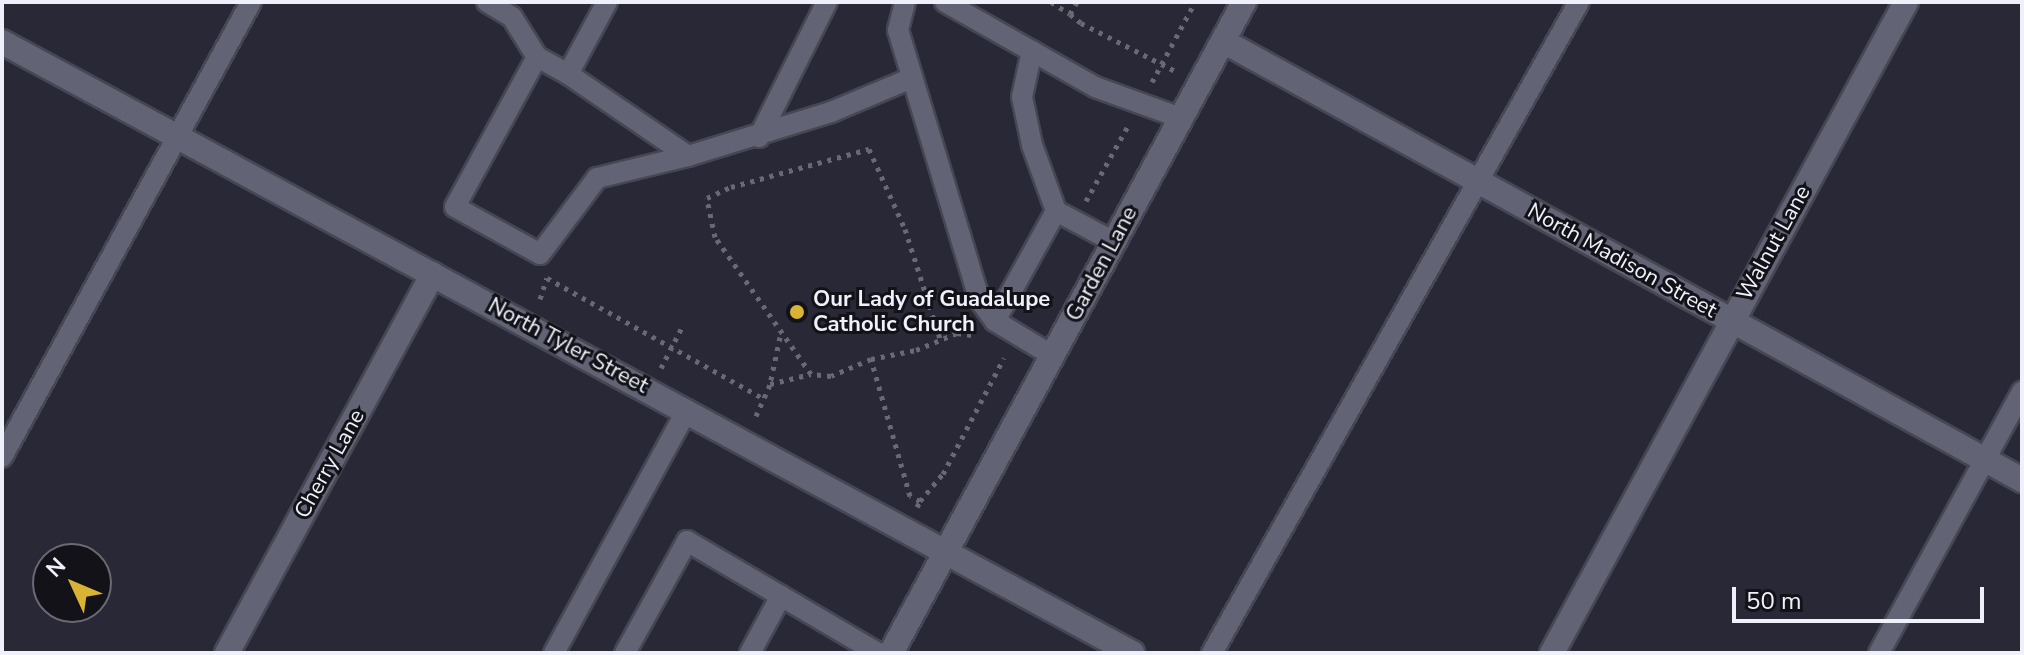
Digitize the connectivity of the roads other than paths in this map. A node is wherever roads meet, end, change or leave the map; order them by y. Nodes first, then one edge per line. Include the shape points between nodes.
1 (251, 2) edge
2 (487, 2) edge
3 (607, 2) edge
4 (827, 2) edge
5 (905, 2) edge
6 (945, 2) edge
7 (1244, 2) edge
8 (1579, 2) edge
9 (1906, 2) edge
10 (1223, 41) junction
11 (2, 42) edge
12 (1032, 51) junction
13 (537, 57) junction
14 (568, 74) junction
15 (912, 78) junction
16 (1181, 118) junction
17 (175, 135) junction
18 (759, 137) junction
19 (688, 156) junction
20 (1479, 182) junction
21 (1056, 211) junction
22 (1114, 242) junction
23 (433, 274) junction
24 (995, 321) junction
25 (1731, 321) junction
26 (1053, 356) junction
27 (2022, 392) edge
28 (687, 410) junction
29 (2, 457) edge
30 (1985, 459) junction
31 (2022, 480) edge
32 (948, 550) junction
33 (781, 596) junction
34 (227, 653) edge
35 (554, 653) edge
36 (625, 653) edge
37 (750, 653) edge
38 (878, 653) edge
39 (891, 653) edge
40 (1132, 653) edge
41 (1212, 653) edge
42 (1552, 653) edge
43 (1879, 653) edge

1 - 17 lane
2 - 13 lane via 512,17
3 - 14 lane
4 - 18 lane
5 - 15 lane via 898,30
6 - 12 lane
7 - 10 street, Garden Lane
8 - 20 lane
9 - 25 street, Walnut Lane
10 - 16 street, Garden Lane
10 - 20 street, North Madison Street
11 - 17 street, North Tyler Street
12 - 16 lane via 1095,87
12 - 21 lane via 1022,97 1032,145
13 - 14 lane
13 - 19 lane via 455,207 540,254 597,178
14 - 19 lane
15 - 18 lane
15 - 24 lane via 979,299
16 - 22 street, Garden Lane
17 - 23 street, North Tyler Street
17 - 29 lane
18 - 19 lane
20 - 25 street, North Madison Street
20 - 41 lane
21 - 22 lane
21 - 24 lane
22 - 26 street, Garden Lane
23 - 28 street, North Tyler Street
23 - 34 street, Cherry Lane
24 - 26 lane
25 - 30 street, North Madison Street
25 - 42 street, Walnut Lane
26 - 32 street, Garden Lane
27 - 30 lane
28 - 32 street, North Tyler Street
28 - 35 lane
30 - 31 street, North Madison Street
30 - 43 lane
32 - 39 street, Garden Lane
32 - 40 street, North Tyler Street
33 - 36 lane via 687,541
33 - 37 lane
33 - 38 lane

